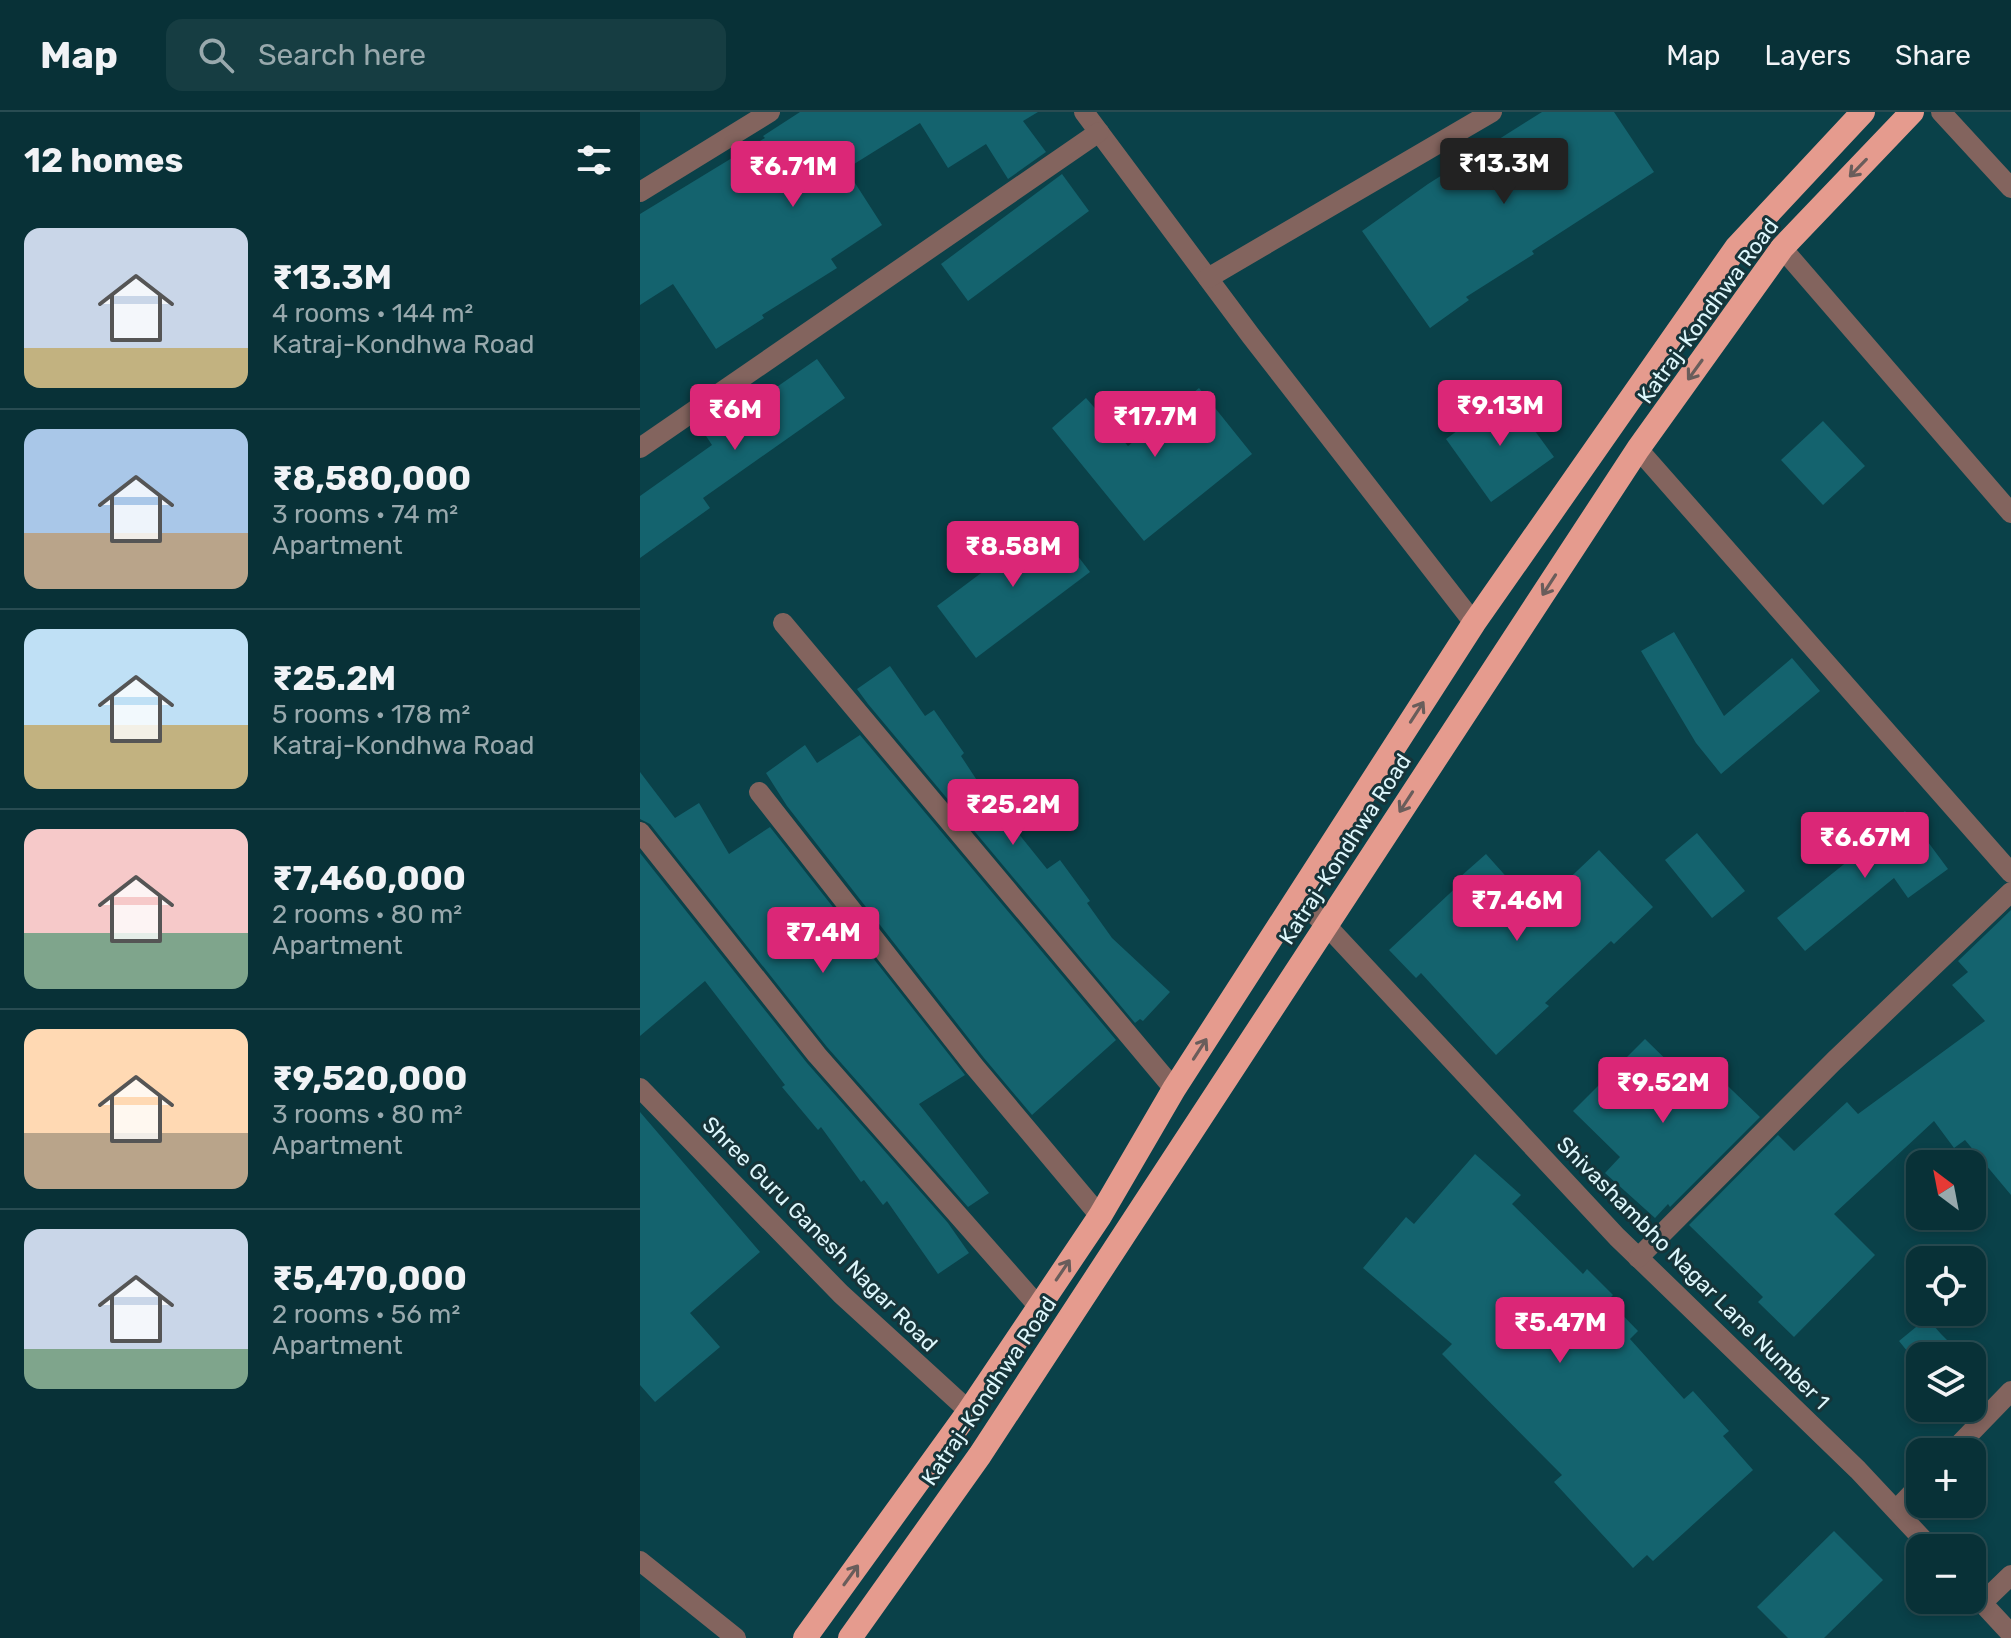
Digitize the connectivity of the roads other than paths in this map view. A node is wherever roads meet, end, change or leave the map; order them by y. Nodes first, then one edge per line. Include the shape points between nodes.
1 (770, 112) edge
2 (1084, 112) edge
3 (1492, 112) edge
4 (1863, 112) edge
5 (1912, 112) edge
6 (1941, 112) edge
7 (1099, 132) junction
8 (2011, 188) edge
9 (640, 192) edge
10 (1782, 248) junction
11 (1208, 278) junction
12 (640, 448) edge
13 (1638, 449) junction
14 (2011, 513) edge
15 (783, 623) dead end
16 (1474, 623) junction
17 (759, 792) dead end
18 (640, 832) edge
19 (2011, 873) edge
20 (2011, 892) edge
21 (1297, 898) junction
22 (1326, 925) junction
23 (640, 1088) edge
24 (1174, 1089) junction
25 (1100, 1216) junction
26 (1638, 1258) junction
27 (1039, 1307) junction
28 (2011, 1391) edge
29 (969, 1411) junction
30 (1966, 1438) edge
31 (1906, 1500) edge
32 (1896, 1510) junction
33 (1918, 1534) edge
34 (640, 1561) edge
35 (2011, 1575) edge
36 (1986, 1592) edge
37 (1986, 1608) edge
38 (2011, 1634) edge
39 (736, 1638) edge
40 (805, 1638) edge
41 (850, 1638) edge

1 - 9 street
2 - 7 street
3 - 11 street
4 - 16 highway, Katraj-Kondhwa Road via 1736,248
5 -> 10 highway, Katraj-Kondhwa Road
6 - 8 street
7 - 11 street
7 - 12 street
10 -> 13 highway, Katraj-Kondhwa Road
10 - 14 street
11 - 16 street
13 - 19 street
13 -> 22 highway, Katraj-Kondhwa Road
15 - 24 street
21 -> 16 highway, Katraj-Kondhwa Road
17 - 25 street via 974,1066
18 - 27 street via 817,1055
20 - 26 street
21 - 22 street, Shivashambho Nagar Lane Number 1
24 -> 21 highway, Katraj-Kondhwa Road
22 - 26 street, Shivashambho Nagar Lane Number 1
22 - 41 highway, Katraj-Kondhwa Road via 980,1455
23 - 29 street, Shree Guru Ganesh Nagar Road via 841,1294
24 - 25 highway, Katraj-Kondhwa Road
27 -> 25 highway, Katraj-Kondhwa Road
26 - 32 street, Shivashambho Nagar Lane Number 1
27 - 29 highway, Katraj-Kondhwa Road
28 - 30 street
40 -> 29 highway, Katraj-Kondhwa Road
31 - 32 street
32 - 33 street, Shivashambho Nagar Lane Number 1
34 - 39 street
35 - 36 street
37 - 38 street

